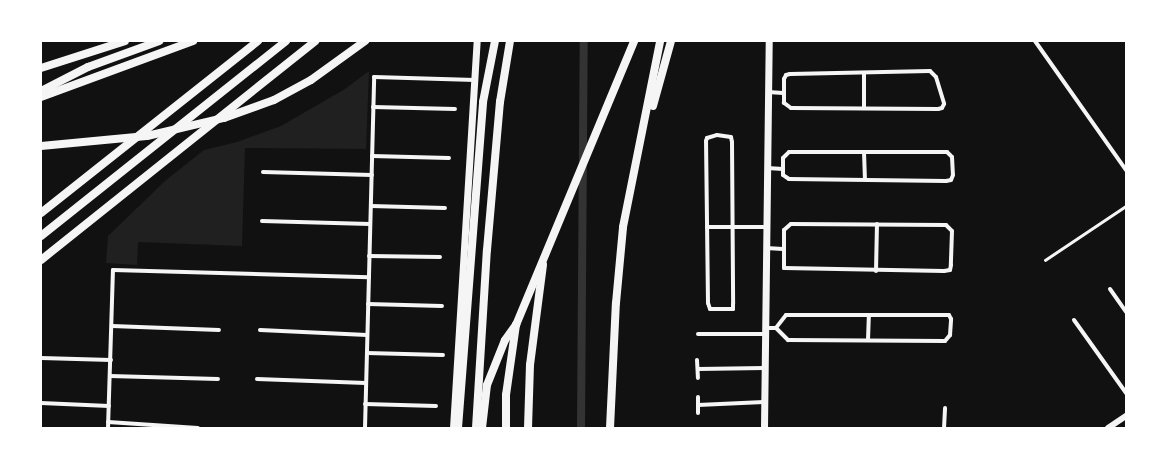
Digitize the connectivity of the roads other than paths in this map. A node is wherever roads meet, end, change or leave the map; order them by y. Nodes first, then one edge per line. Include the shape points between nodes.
1 (125, 41) edge
2 (159, 41) edge
3 (193, 41) edge
4 (258, 41) edge
5 (286, 41) edge
6 (315, 41) edge
7 (365, 41) edge
8 (477, 41) edge
9 (495, 41) edge
10 (510, 41) edge
11 (634, 41) edge
12 (660, 41) edge
13 (671, 41) edge
14 (769, 41) edge
15 (1035, 41) edge
16 (41, 68) edge
17 (864, 73) junction
18 (475, 80) junction
19 (41, 91) edge
20 (768, 92) junction
21 (783, 92) junction
22 (41, 97) edge
23 (373, 107) junction
24 (864, 108) junction
25 (455, 109) dead end
26 (41, 146) edge
27 (640, 148) junction
28 (864, 152) junction
29 (372, 156) junction
30 (449, 158) dead end
31 (767, 168) junction
32 (783, 169) junction
33 (1126, 170) edge
34 (263, 172) dead end
35 (372, 174) junction
36 (865, 179) junction
37 (371, 206) junction
38 (1126, 206) edge
39 (445, 208) dead end
40 (41, 213) edge
41 (262, 221) dead end
42 (370, 224) junction
43 (877, 224) junction
44 (707, 227) junction
45 (733, 227) junction
46 (766, 227) junction
47 (41, 236) edge
48 (766, 248) junction
49 (783, 249) junction
50 (369, 256) junction
51 (440, 257) dead end
52 (544, 257) junction
53 (41, 260) edge
54 (1045, 260) dead end
55 (876, 271) junction
56 (369, 277) junction
57 (1110, 289) dead end
58 (368, 304) junction
59 (442, 306) dead end
60 (1126, 312) edge
61 (869, 315) junction
62 (1074, 320) dead end
63 (516, 325) junction
64 (112, 326) junction
65 (776, 328) junction
66 (219, 330) dead end
67 (260, 330) dead end
68 (765, 331) junction
69 (698, 334) dead end
70 (367, 335) junction
71 (868, 340) junction
72 (367, 353) junction
73 (443, 356) dead end
74 (41, 358) edge
75 (111, 360) junction
76 (697, 360) dead end
77 (764, 368) junction
78 (698, 369) junction
79 (110, 376) junction
80 (698, 378) dead end
81 (218, 379) dead end
82 (257, 379) dead end
83 (366, 382) junction
84 (1126, 393) edge
85 (698, 396) dead end
86 (764, 402) junction
87 (41, 403) edge
88 (365, 404) junction
89 (698, 405) junction
90 (109, 406) junction
91 (436, 406) dead end
92 (945, 408) dead end
93 (698, 413) dead end
94 (1126, 416) edge
95 (108, 422) junction
96 (611, 426) edge
97 (108, 428) edge
98 (198, 428) edge
99 (364, 428) edge
100 (453, 428) edge
101 (458, 428) edge
102 (476, 428) edge
103 (482, 428) edge
104 (506, 428) edge
105 (528, 428) edge
106 (764, 428) edge
107 (944, 428) edge
108 (1108, 428) edge

1 - 16 highway
2 - 19 highway via 88,67
3 - 22 highway
4 - 40 highway
5 - 47 highway
6 - 53 highway
7 - 26 highway via 311,80 274,100 242,112 187,128 112,141
8 - 18 main road
9 - 101 highway via 483,102
10 - 102 highway via 498,117
11 - 52 highway via 607,112
12 - 27 highway
13 - 27 highway
14 - 20 main road
15 - 33 street
17 - 21 street via 786,75
17 - 24 street
17 - 24 street via 930,71 936,77 944,104 938,109
18 - 23 street via 374,77
18 - 100 main road
20 - 21 street
20 - 31 main road
21 - 24 street via 784,104 791,108
23 - 25 street
23 - 29 street
27 - 96 highway via 623,227 616,303
28 - 32 street via 789,152 783,158
28 - 36 street
28 - 36 street via 947,152 952,157 953,175 951,180 946,181
29 - 30 street
29 - 35 street
31 - 32 street
31 - 46 main road
32 - 36 street via 783,175 789,180
34 - 35 street
35 - 37 street
37 - 39 street
37 - 42 street
38 - 54 lane
41 - 42 street
42 - 50 street
43 - 49 street via 791,224 784,230
43 - 55 street
43 - 55 street via 946,225 952,231 950,270
44 - 45 street
44 - 45 street via 708,303 710,309 733,309
44 - 45 street via 706,142 707,138 717,135 731,137 732,142
45 - 46 street
46 - 48 main road
48 - 49 street
48 - 68 main road
49 - 55 street via 784,268 789,270
50 - 51 street
50 - 56 street
52 - 63 highway
52 - 105 highway via 531,357
56 - 58 street
56 - 64 street via 113,270
57 - 60 street
58 - 59 street
58 - 70 street
61 - 65 street via 786,315
61 - 71 street
61 - 71 street via 949,315 951,319 950,335 945,341
62 - 84 street
63 - 103 highway via 505,340 487,385
63 - 104 highway via 506,395
64 - 66 street
64 - 75 street
65 - 68 street
65 - 71 street via 788,340
67 - 70 street
68 - 69 street
68 - 77 main road
70 - 72 street
72 - 73 street
72 - 83 street
74 - 75 street
75 - 79 street
76 - 78 street
77 - 78 street
77 - 86 main road
78 - 80 street
79 - 81 street
79 - 90 street
82 - 83 street
83 - 88 street
85 - 89 street
86 - 89 street
86 - 106 main road
87 - 90 street
88 - 91 street
88 - 99 street
89 - 93 street
90 - 95 street
92 - 107 street
94 - 108 street
95 - 97 street
95 - 98 street

